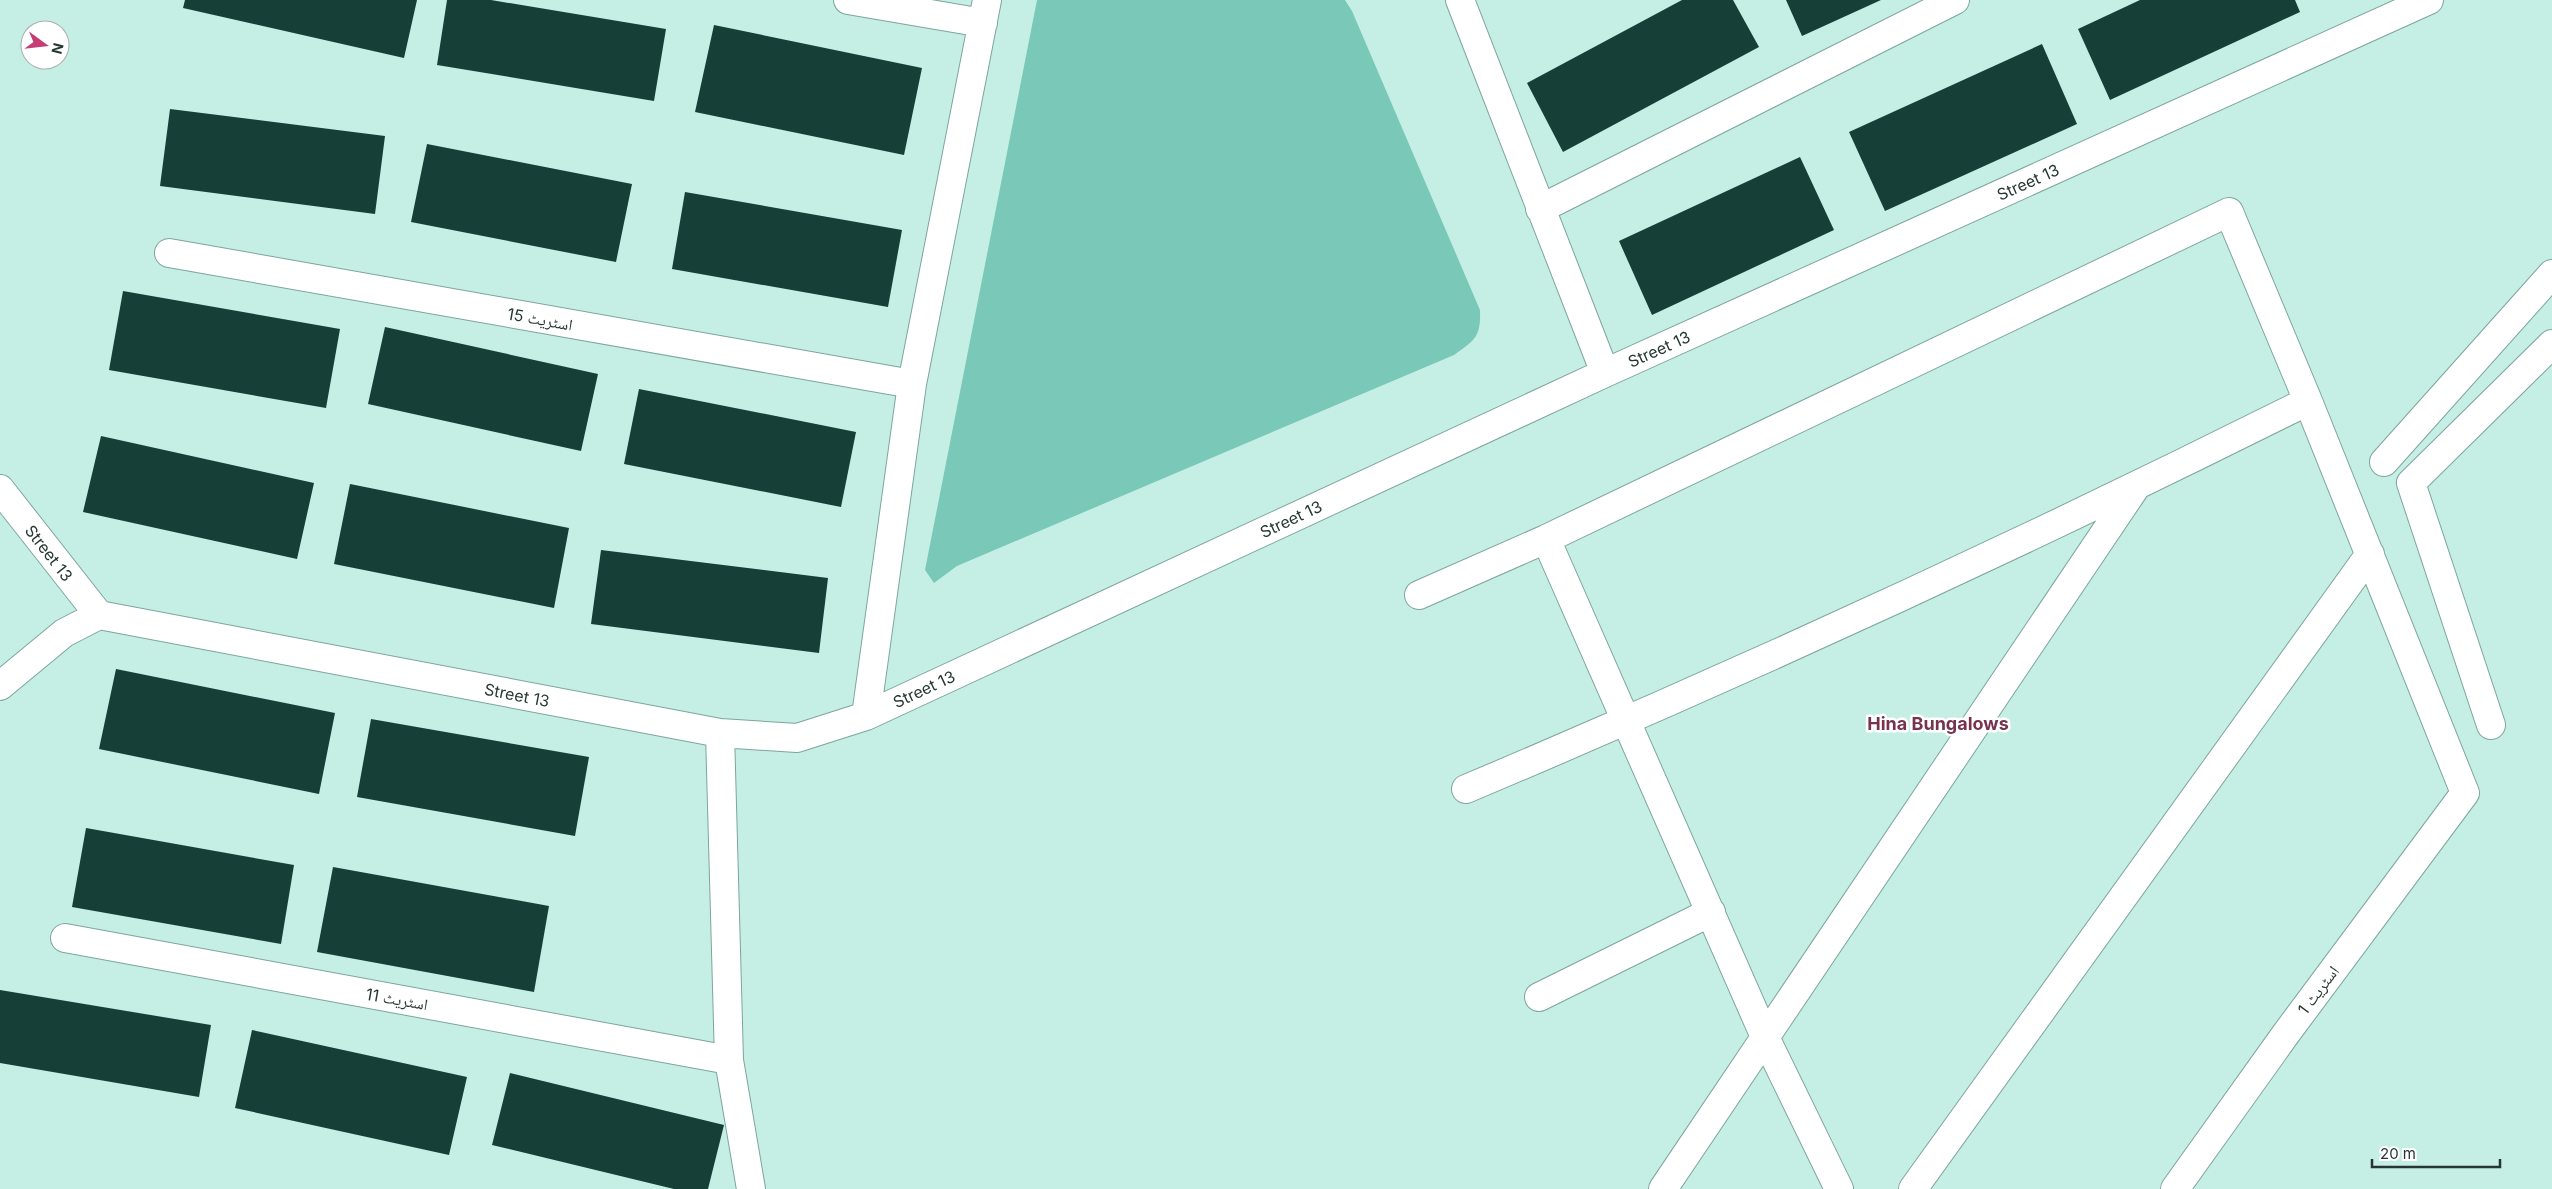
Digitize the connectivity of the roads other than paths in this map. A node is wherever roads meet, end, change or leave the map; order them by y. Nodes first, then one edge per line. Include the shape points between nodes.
1 (848, 0) edge
2 (1460, 0) edge
3 (1956, 0) edge
4 (2429, 0) edge
5 (985, 12) edge
6 (1540, 210) junction
7 (168, 253) dead end
8 (2552, 274) edge
9 (2552, 344) edge
10 (1605, 373) junction
11 (912, 384) junction
12 (2308, 401) junction
13 (2384, 462) dead end
14 (2135, 488) junction
15 (0, 489) edge
16 (1546, 539) junction
17 (2370, 554) junction
18 (1419, 595) dead end
19 (98, 615) junction
20 (0, 686) edge
21 (866, 716) junction
22 (1627, 721) junction
23 (2491, 725) dead end
24 (720, 733) junction
25 (1466, 789) dead end
26 (1711, 912) junction
27 (65, 938) dead end
28 (1539, 997) dead end
29 (1765, 1037) junction
30 (729, 1060) junction
31 (750, 1187) edge
32 (1663, 1189) edge
33 (1839, 1189) edge
34 (1913, 1189) edge
35 (2175, 1189) edge

1 - 5 street
2 - 6 street
3 - 6 street
4 - 10 street, Street 13
5 - 11 street
6 - 10 street
7 - 11 street, اسٹریٹ 15
8 - 13 street
9 - 23 street via 2411,484
10 - 21 street, Street 13
11 - 21 street
12 - 14 street
12 - 16 street via 2229,212
12 - 17 street
14 - 22 street
14 - 29 street
15 - 19 street, Street 13
16 - 18 street
16 - 22 street
17 - 34 street
17 - 35 street, اسٹریٹ 1 via 2465,793 2290,1027
19 - 20 street via 64,633
19 - 24 street, Street 13
21 - 24 street, Street 13 via 797,738
22 - 25 street
22 - 26 street
24 - 30 street
26 - 28 street
26 - 29 street
27 - 30 street, اسٹریٹ 11
29 - 32 street
29 - 33 street
30 - 31 street

